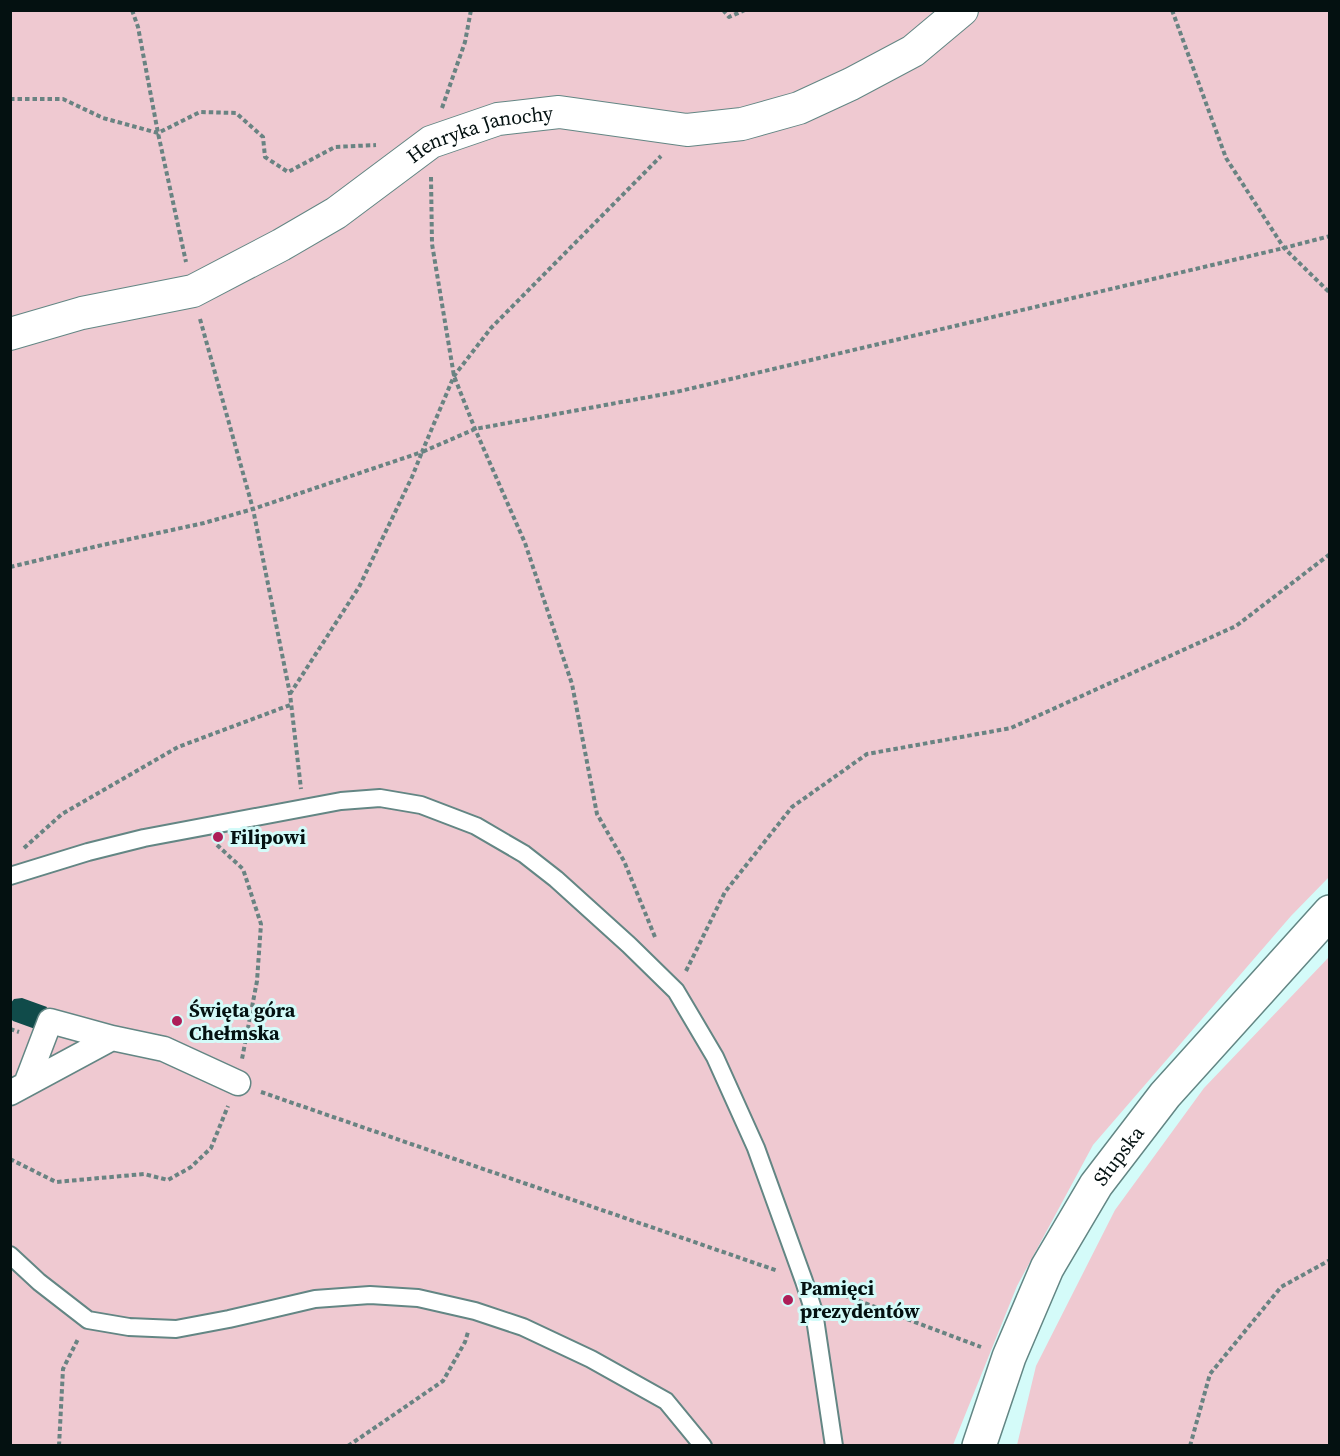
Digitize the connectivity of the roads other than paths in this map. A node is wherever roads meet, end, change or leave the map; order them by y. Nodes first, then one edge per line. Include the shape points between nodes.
1 (962, 10) edge
2 (10, 334) edge
3 (10, 876) edge
4 (1329, 912) edge
5 (112, 1038) junction
6 (238, 1083) road end
7 (18, 1089) edge
8 (10, 1255) edge
9 (703, 1446) edge
10 (834, 1446) edge
11 (979, 1446) edge

1 - 2 street, Henryka Janochy via 913,51 851,84 799,108 742,124 687,130 559,112 498,119 431,142 336,213 193,291 82,313
3 - 10 lane via 144,838 341,801 380,798 421,805 477,826 524,854 676,991 715,1057 756,1148 814,1312
4 - 11 street, Słupska via 1165,1095 1096,1185 1047,1268 1008,1357
5 - 6 street via 164,1049
5 - 7 street
5 - 7 street via 50,1021
8 - 9 lane via 88,1320 129,1327 176,1329 315,1299 370,1295 418,1298 475,1311 523,1327 581,1354 666,1401

